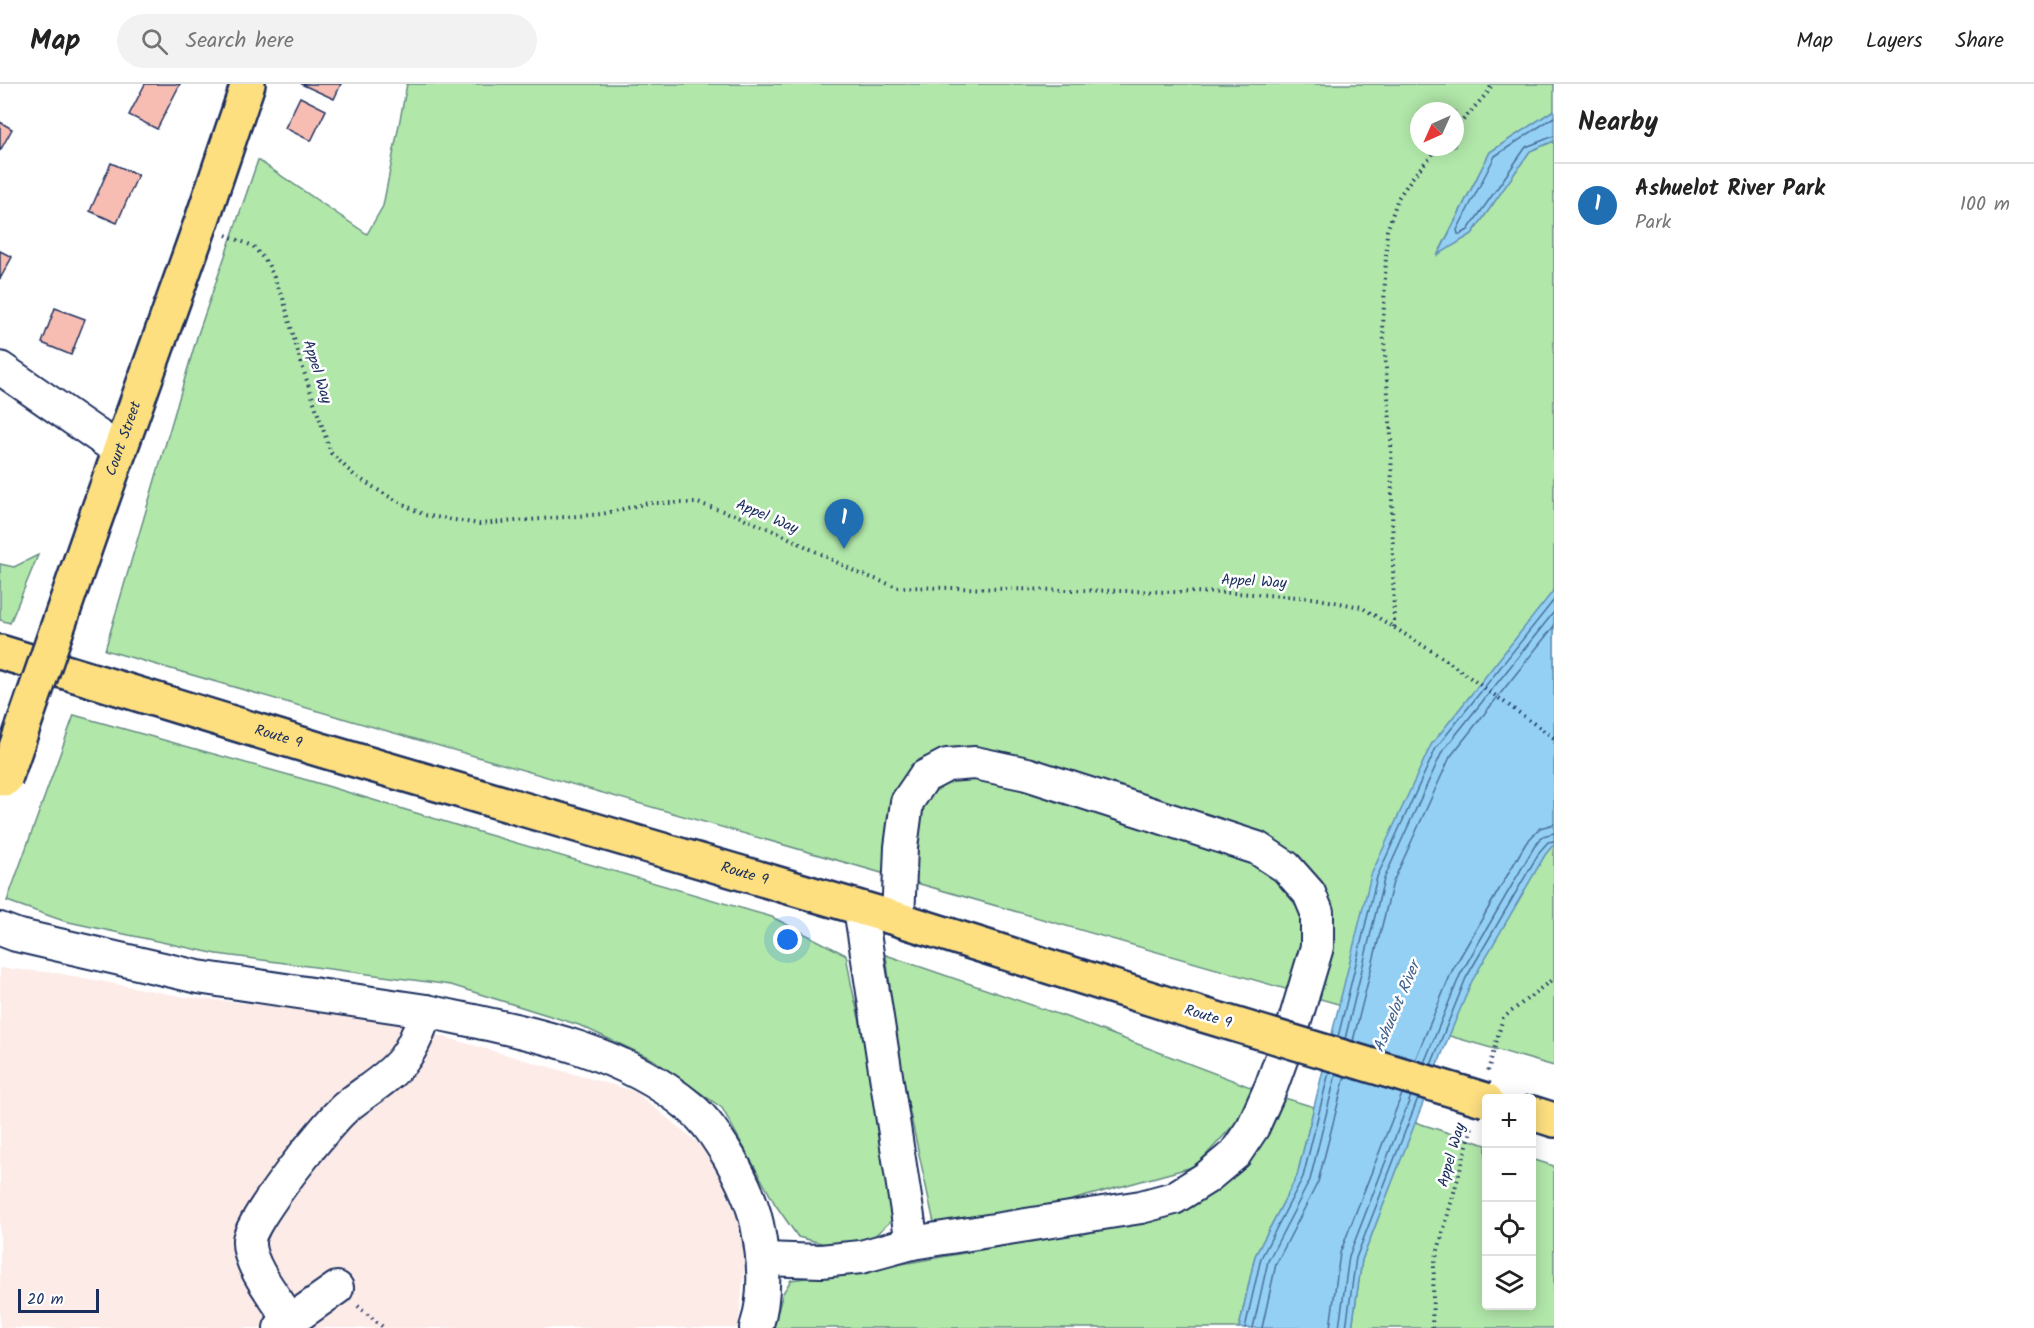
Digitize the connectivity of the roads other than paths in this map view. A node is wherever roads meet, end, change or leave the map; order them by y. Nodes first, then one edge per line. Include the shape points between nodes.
1 (248, 84) edge
2 (0, 369) edge
3 (120, 451) junction
4 (0, 652) edge
5 (3, 787) edge
6 (860, 908) junction
7 (898, 919) junction
8 (0, 929) edge
9 (426, 1011) junction
10 (1482, 1098) edge
11 (1536, 1114) edge
12 (1554, 1119) edge
13 (912, 1243) junction
14 (764, 1259) junction
15 (337, 1288) dead end
16 (285, 1324) edge
17 (756, 1328) edge

1 - 3 main road, Court Street
2 - 3 street
3 - 5 main road, Court Street, bridge
4 - 6 main road, Route 9
6 - 7 main road, Route 9
6 - 13 street
7 - 10 main road, Route 9, bridge
7 - 13 street via 907,802 924,777 947,765 975,763 1027,774 1257,848 1286,867 1309,893 1317,912 1317,947 1275,1077 1252,1127 1235,1154 1221,1166 1174,1198 1141,1207
8 - 9 street via 198,977
9 - 14 street via 608,1057 690,1107 716,1137 740,1175 754,1209
9 - 16 street via 403,1060 345,1108 256,1219 249,1240 254,1267
11 - 12 main road
13 - 14 street via 861,1257 821,1261
14 - 17 street via 763,1294
15 - 16 street

